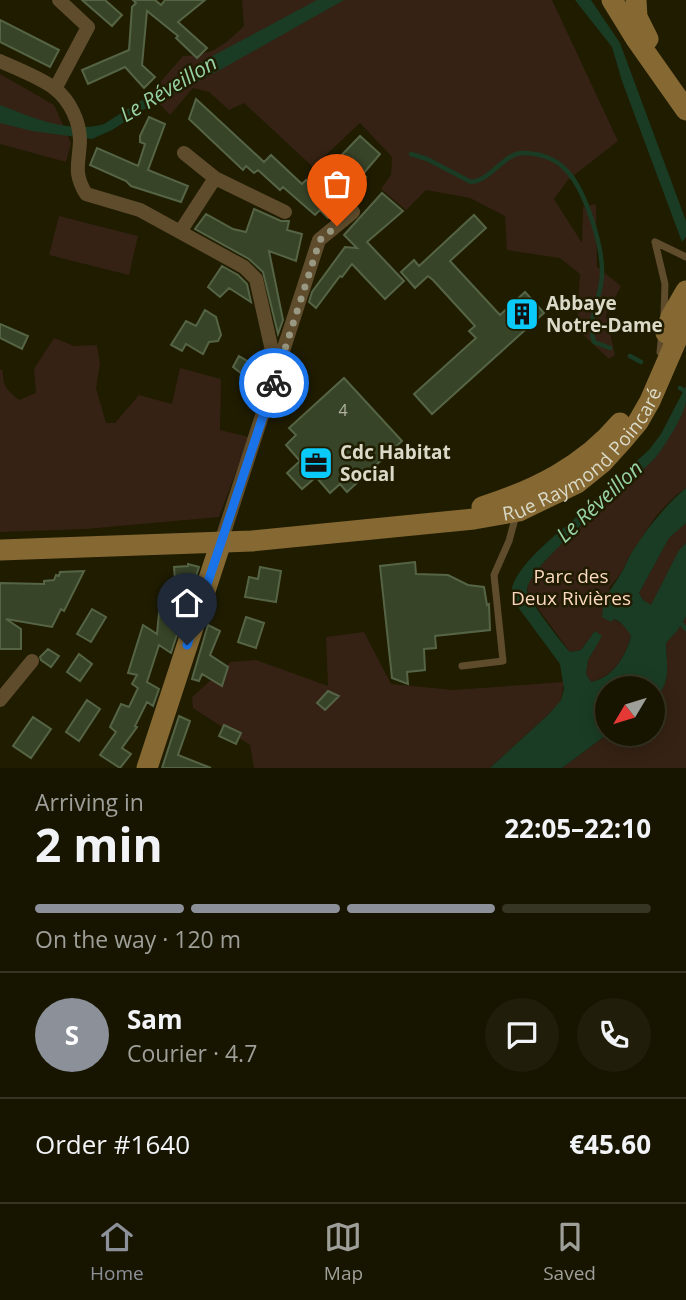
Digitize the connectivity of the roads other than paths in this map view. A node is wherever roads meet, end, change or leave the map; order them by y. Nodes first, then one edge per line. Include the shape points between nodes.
1 (59, 0) edge
2 (612, 0) edge
3 (636, 0) edge
4 (0, 61) edge
5 (55, 89) junction
6 (686, 91) edge
7 (686, 110) edge
8 (184, 153) dead end
9 (215, 178) junction
10 (285, 212) dead end
11 (353, 212) dead end
12 (180, 232) junction
13 (686, 257) edge
14 (686, 291) edge
15 (686, 318) edge
16 (660, 352) junction
17 (278, 373) junction
18 (519, 511) junction
19 (427, 523) junction
20 (221, 542) junction
21 (0, 550) edge
22 (32, 662) dead end
23 (462, 666) dead end
24 (0, 700) edge
25 (147, 768) edge

1 - 5 street via 88,27
2 - 7 main road
3 - 6 main road via 642,31
4 - 5 street
5 - 12 street via 76,116 80,140 76,169 86,194 139,210
8 - 9 street
9 - 10 street
9 - 12 street
11 - 17 street via 320,240
12 - 17 street via 244,267 256,279
13 - 16 lane via 655,242 666,299
14 - 16 main road, Rue Raymond Poincaré via 671,317
15 - 18 main road, Rue Raymond Poincaré via 650,401 622,441 577,483
16 - 19 main road, Rue Raymond Poincaré via 639,398 619,426 562,474 509,498
17 - 20 street
18 - 19 main road, Rue Raymond Poincaré
18 - 23 lane via 494,575 503,662
19 - 20 main road, Rue Raymond Poincaré
20 - 21 main road, Rue Raymond Poincaré
20 - 25 main road
22 - 24 street

